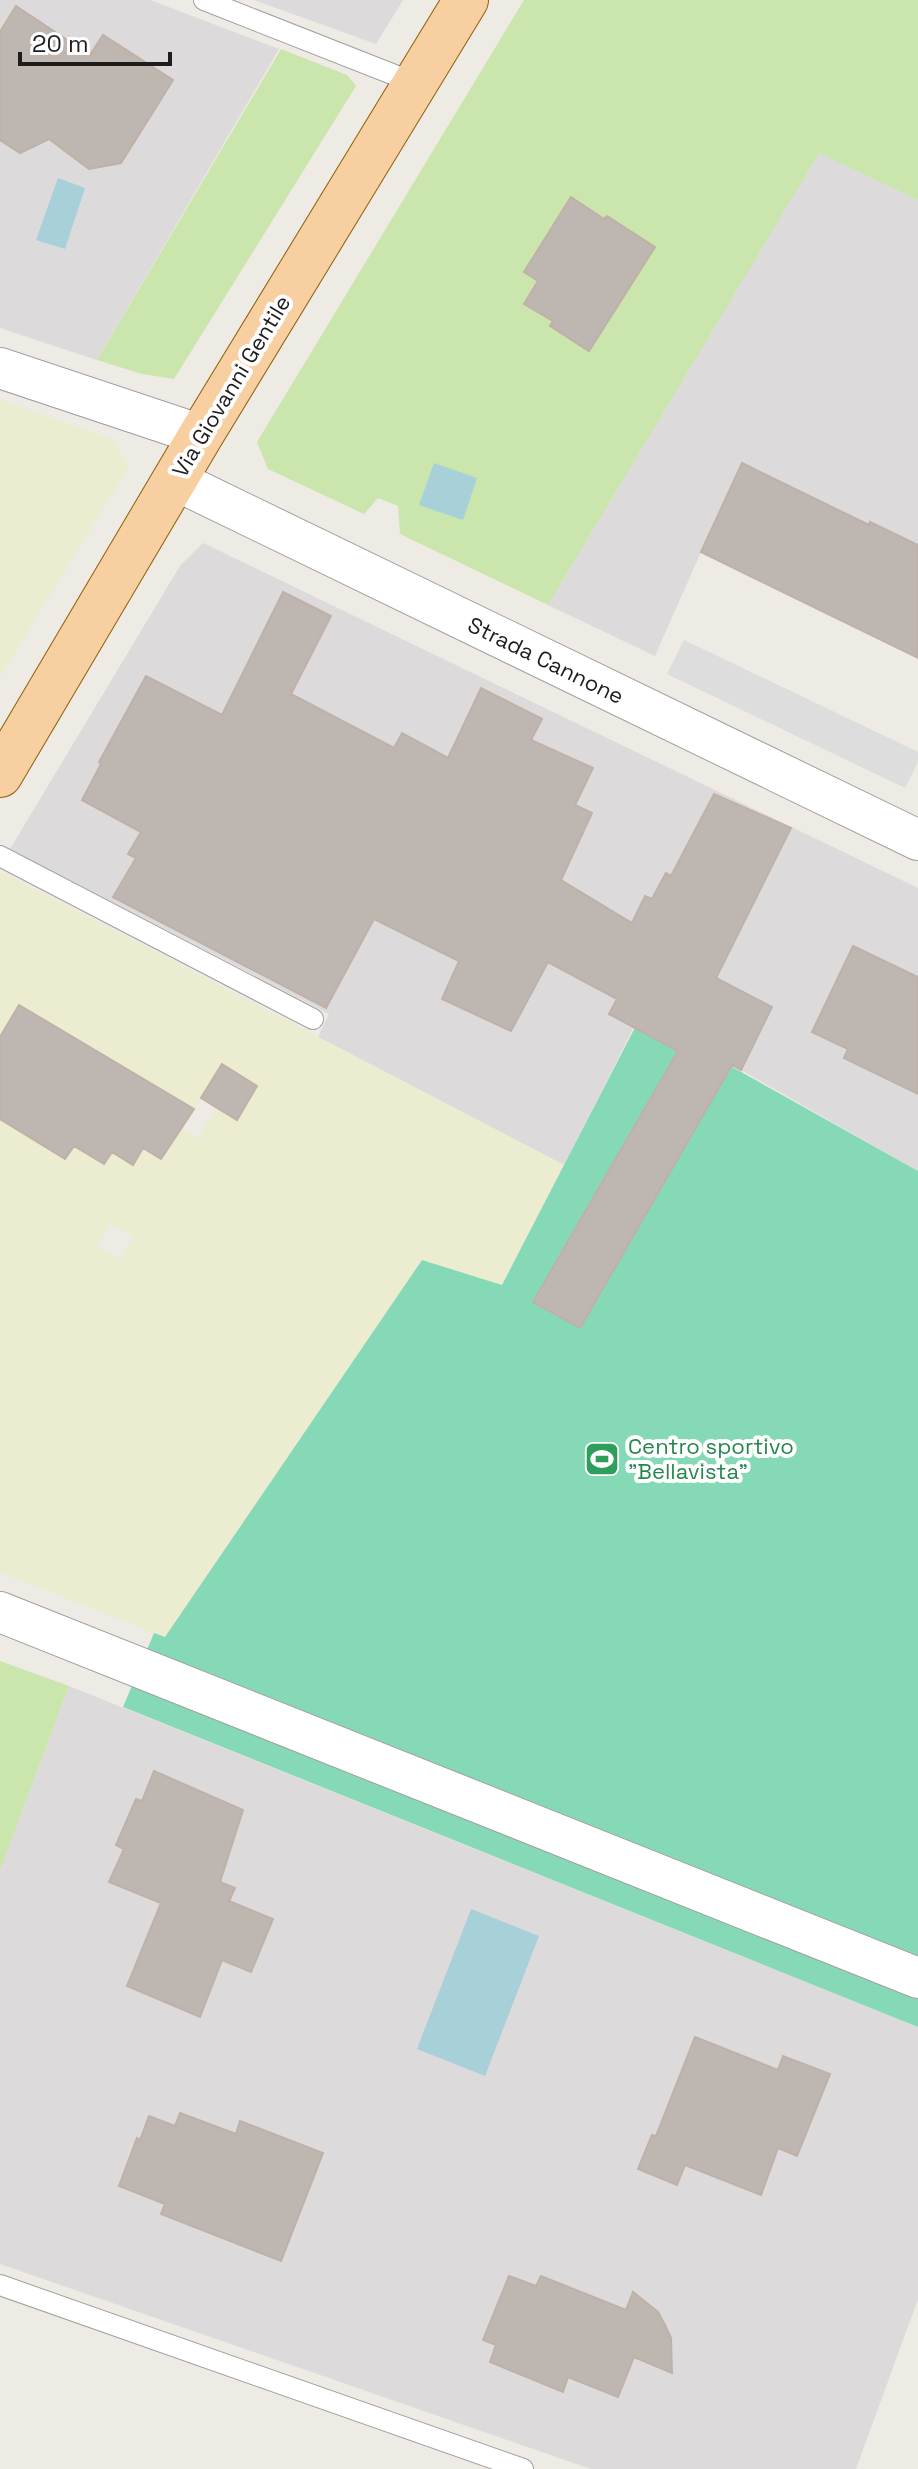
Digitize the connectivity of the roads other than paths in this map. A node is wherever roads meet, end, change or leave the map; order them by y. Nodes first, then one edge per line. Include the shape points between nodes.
1 (204, 0) edge
2 (466, 0) edge
3 (415, 83) junction
4 (0, 368) edge
5 (201, 435) junction
6 (175, 480) junction
7 (0, 775) edge
8 (918, 840) edge
9 (0, 856) edge
10 (313, 1019) dead end
11 (0, 1612) edge
12 (918, 1978) edge
13 (0, 2285) edge
14 (523, 2469) edge

1 - 3 lane
2 - 3 main road, Via Giovanni Gentile
3 - 5 main road, Via Giovanni Gentile
4 - 5 street
5 - 6 main road, Via Giovanni Gentile
6 - 7 main road, Via Giovanni Gentile
6 - 8 street, Strada Cannone
9 - 10 lane
11 - 12 street
13 - 14 lane

